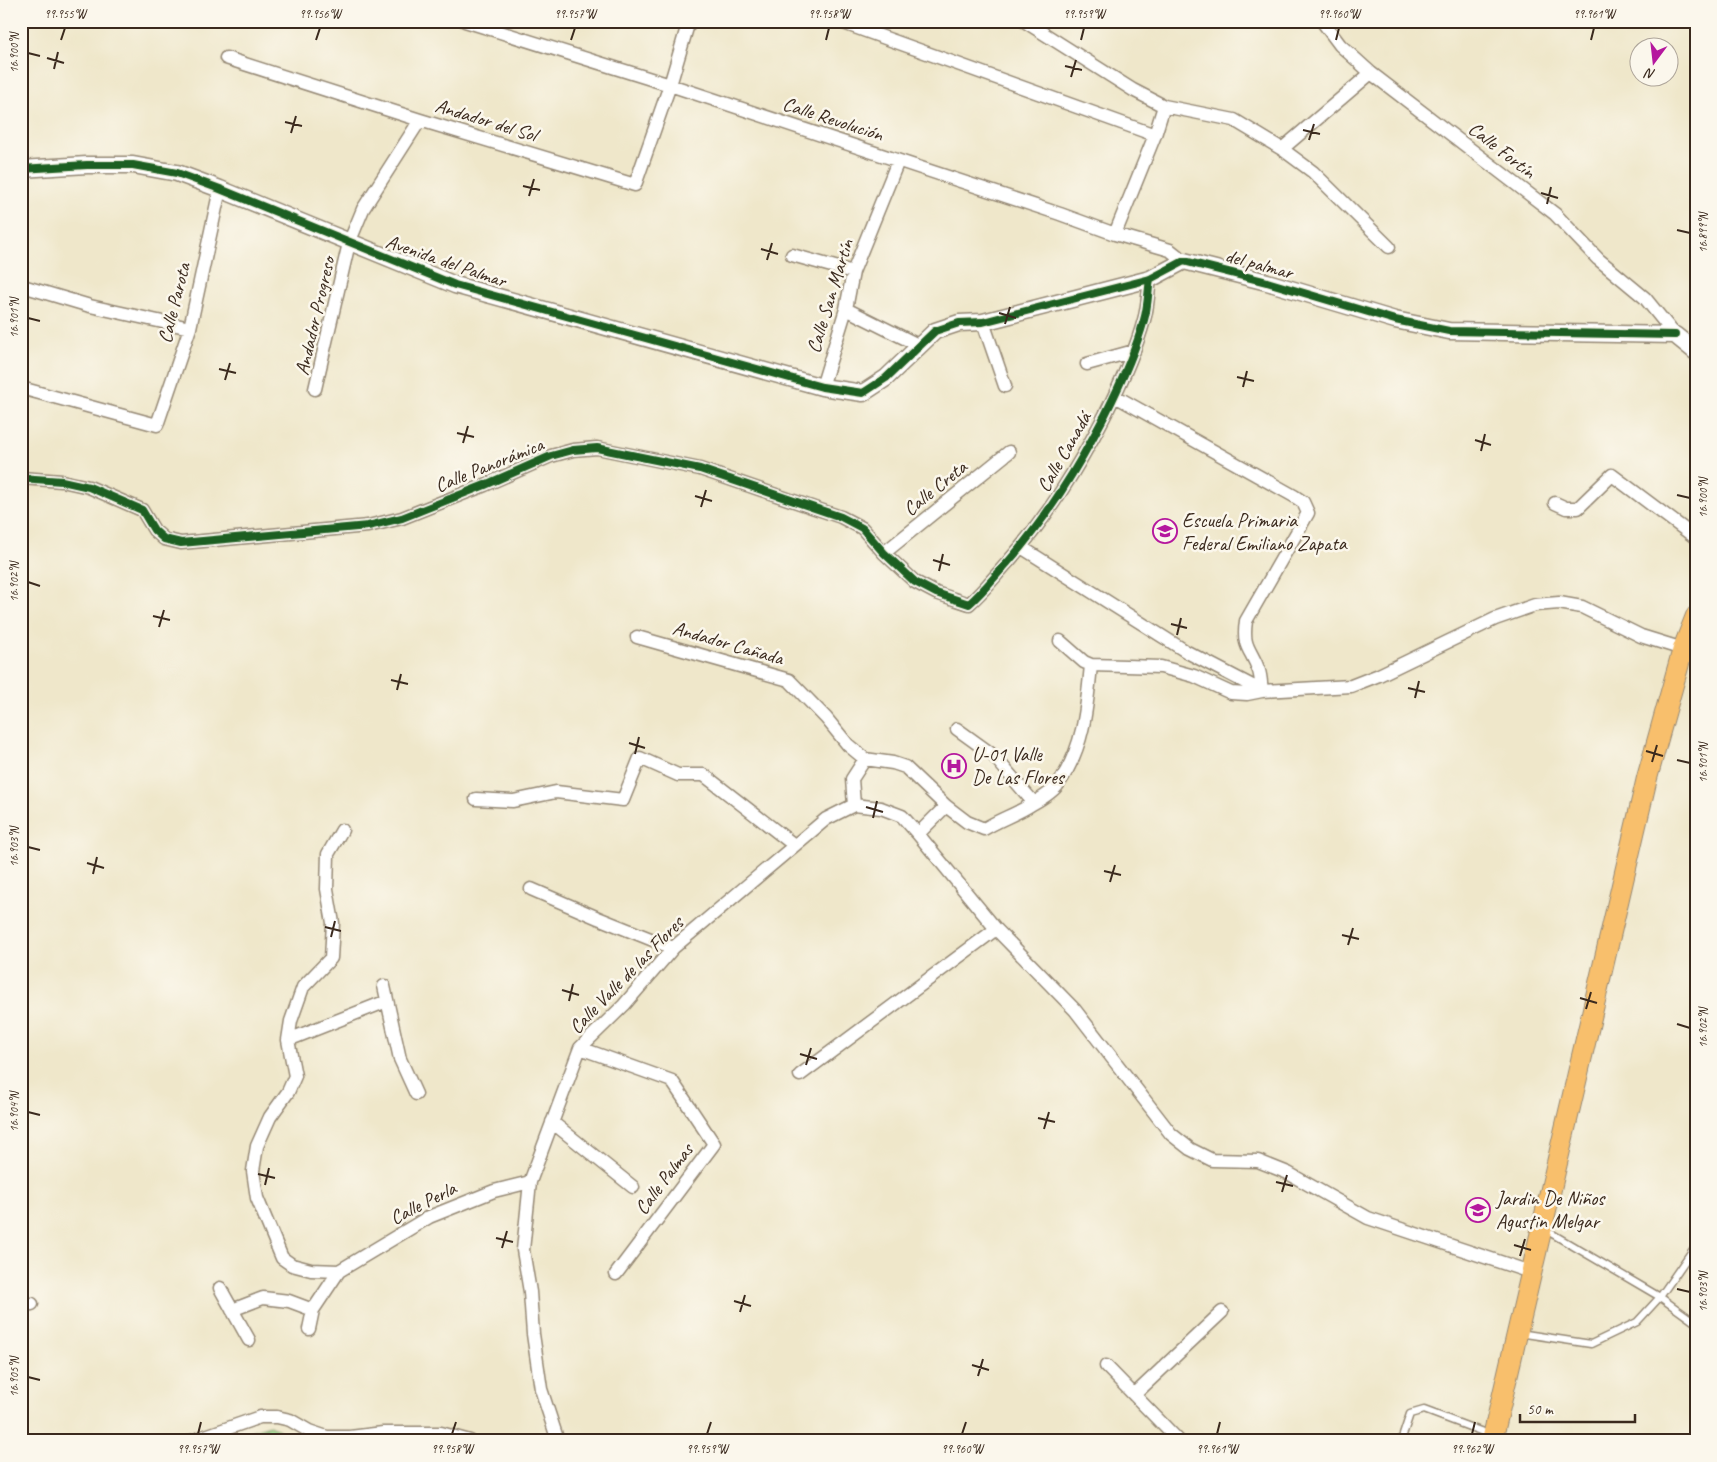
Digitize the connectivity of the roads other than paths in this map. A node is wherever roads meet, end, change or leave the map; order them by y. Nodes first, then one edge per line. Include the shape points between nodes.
1 (465, 21) edge
2 (689, 21) edge
3 (838, 21) edge
4 (1024, 21) edge
5 (1322, 21) edge
6 (226, 58) dead end
7 (1371, 73) junction
8 (670, 85) junction
9 (1164, 106) junction
10 (420, 120) junction
11 (1155, 134) junction
12 (1282, 149) junction
13 (898, 160) junction
14 (21, 169) edge
15 (220, 188) junction
16 (1115, 234) junction
17 (349, 243) junction
18 (1389, 247) dead end
19 (792, 256) dead end
20 (1184, 261) junction
21 (853, 272) junction
22 (1150, 279) junction
23 (21, 286) edge
24 (846, 308) junction
25 (983, 322) junction
26 (190, 328) junction
27 (1675, 335) junction
28 (918, 346) junction
29 (1134, 351) junction
30 (1696, 352) edge
31 (1087, 364) dead end
32 (1005, 386) dead end
33 (21, 388) edge
34 (315, 388) dead end
35 (822, 388) junction
36 (1115, 396) junction
37 (1009, 452) dead end
38 (21, 478) edge
39 (1555, 503) dead end
40 (1696, 538) edge
41 (1021, 547) junction
42 (884, 553) junction
43 (954, 599) joint
44 (1696, 616) edge
45 (637, 637) dead end
46 (1060, 641) dead end
47 (1683, 649) junction
48 (1091, 665) junction
49 (1262, 691) junction
50 (957, 729) dead end
51 (865, 759) junction
52 (476, 798) dead end
53 (1034, 803) junction
54 (854, 805) junction
55 (946, 806) junction
56 (342, 830) dead end
57 (918, 834) junction
58 (794, 845) junction
59 (531, 889) dead end
60 (996, 929) junction
61 (673, 948) junction
62 (384, 986) dead end
63 (388, 1001) junction
64 (288, 1040) junction
65 (580, 1048) junction
66 (800, 1075) dead end
67 (416, 1094) dead end
68 (552, 1122) junction
69 (530, 1182) junction
70 (633, 1187) dead end
71 (1541, 1227) junction
72 (1696, 1245) edge
73 (339, 1271) junction
74 (1530, 1272) junction
75 (616, 1274) dead end
76 (220, 1288) dead end
77 (1660, 1298) junction
78 (232, 1310) junction
79 (313, 1310) junction
80 (1222, 1312) dead end
81 (1696, 1324) edge
82 (309, 1329) dead end
83 (1516, 1333) junction
84 (249, 1340) dead end
85 (1106, 1366) dead end
86 (1134, 1395) junction
87 (1492, 1438) edge
88 (191, 1441) edge
89 (470, 1441) edge
90 (558, 1441) edge
91 (1179, 1441) edge
92 (1401, 1441) edge

1 - 8 street, Calle Revolución
2 - 8 street
3 - 11 street
4 - 9 street
5 - 7 street, Calle Fortín via 1340,46
6 - 10 street, Andador del Sol
7 - 12 street
7 - 27 street, Calle Fortín via 1555,214 1598,259 1645,298
8 - 10 street, Andador del Sol via 635,185
8 - 13 street, Calle Revolución
9 - 11 street
9 - 12 street via 1234,120
10 - 17 street, Andador Progreso via 363,209
11 - 16 street
12 - 18 street via 1313,172
13 - 16 street, Calle Revolución
13 - 21 street, Calle San Martín
14 - 15 street, Avenida del Palmar via 132,165 177,173
15 - 17 street, Avenida del Palmar
15 - 26 street, Calle Parota
16 - 20 street, Calle Revolución via 1170,250
17 - 34 street, Andador Progreso
17 - 35 street, Avenida del Palmar via 455,285
19 - 21 street
20 - 22 street
20 - 27 street, del palmar via 1394,320 1449,331
21 - 24 street, Calle San Martín
22 - 25 street
22 - 29 street, Calle Canadá via 1145,318
23 - 26 street via 90,306
24 - 28 street
24 - 35 street, Calle San Martín
25 - 28 street via 959,322 935,331
25 - 32 street
26 - 33 street, Calle Parota via 157,425
27 - 30 street
28 - 35 street, Avenida del Palmar via 886,378 863,393
29 - 31 street
29 - 36 street, Calle Canadá
36 - 41 street, Calle Canadá via 1083,458
36 - 49 street via 1303,502 1308,513 1246,621 1244,636 1259,671
37 - 42 street, Calle Creta
38 - 42 street, Calle Panorámica via 89,487 142,510 154,530 164,539 181,543 368,526 402,518 551,456 597,448 700,469 841,517 862,528
39 - 40 street via 1566,508 1578,508 1612,475
41 - 43 street, Calle Canadá via 969,604
41 - 49 street via 1187,652
42 - 43 street, Calle Panorámica via 915,582
44 - 47 main road
45 - 51 street, Andador Cañada via 789,680 848,745
46 - 48 street
47 - 49 street via 1641,636 1582,607 1559,603 1535,605 1495,619 1351,686
47 - 71 main road via 1647,778
48 - 49 street via 1161,667 1194,676 1231,693
48 - 53 street via 1086,719 1077,748 1059,784
50 - 53 street via 993,755
51 - 54 street via 852,779
51 - 55 street via 905,767
52 - 58 street via 513,801 556,792 623,800 640,758 678,775 704,775
53 - 55 street via 984,829 967,822
54 - 57 street via 881,808 902,816
54 - 58 street, Calle Valle de las Flores via 826,819
55 - 57 street
56 - 64 street via 328,854 327,889 333,924 331,958 303,987
57 - 60 street
58 - 61 street, Calle Valle de las Flores
59 - 61 street
60 - 66 street
60 - 74 street via 1075,1010 1171,1134 1190,1149 1212,1160 1258,1161 1288,1173 1368,1218
61 - 65 street, Calle Valle de las Flores via 624,1005
62 - 63 street
63 - 64 street
63 - 67 street via 400,1059
64 - 73 street via 295,1076 257,1146 252,1171 256,1198 282,1258 292,1265 311,1270
65 - 68 street, Calle Valle de las Flores
65 - 75 street, Calle Palmas via 672,1081 714,1144
68 - 69 street, Calle Valle de las Flores
68 - 70 street
69 - 73 street, Calle Perla via 494,1191 429,1217
69 - 90 street, Calle Valle de las Flores via 523,1250 541,1389
71 - 74 main road
71 - 77 lane
72 - 77 lane
73 - 79 street, Calle Perla
74 - 83 main road
76 - 78 street
77 - 81 lane
77 - 83 lane via 1637,1322 1590,1344
78 - 79 street via 264,1298 289,1301
78 - 84 street
79 - 82 street, Calle Perla
80 - 86 street
83 - 87 main road
85 - 86 street
86 - 91 street
87 - 92 lane via 1424,1410 1410,1414
88 - 89 street via 260,1417 277,1417 327,1438 383,1432 431,1433

